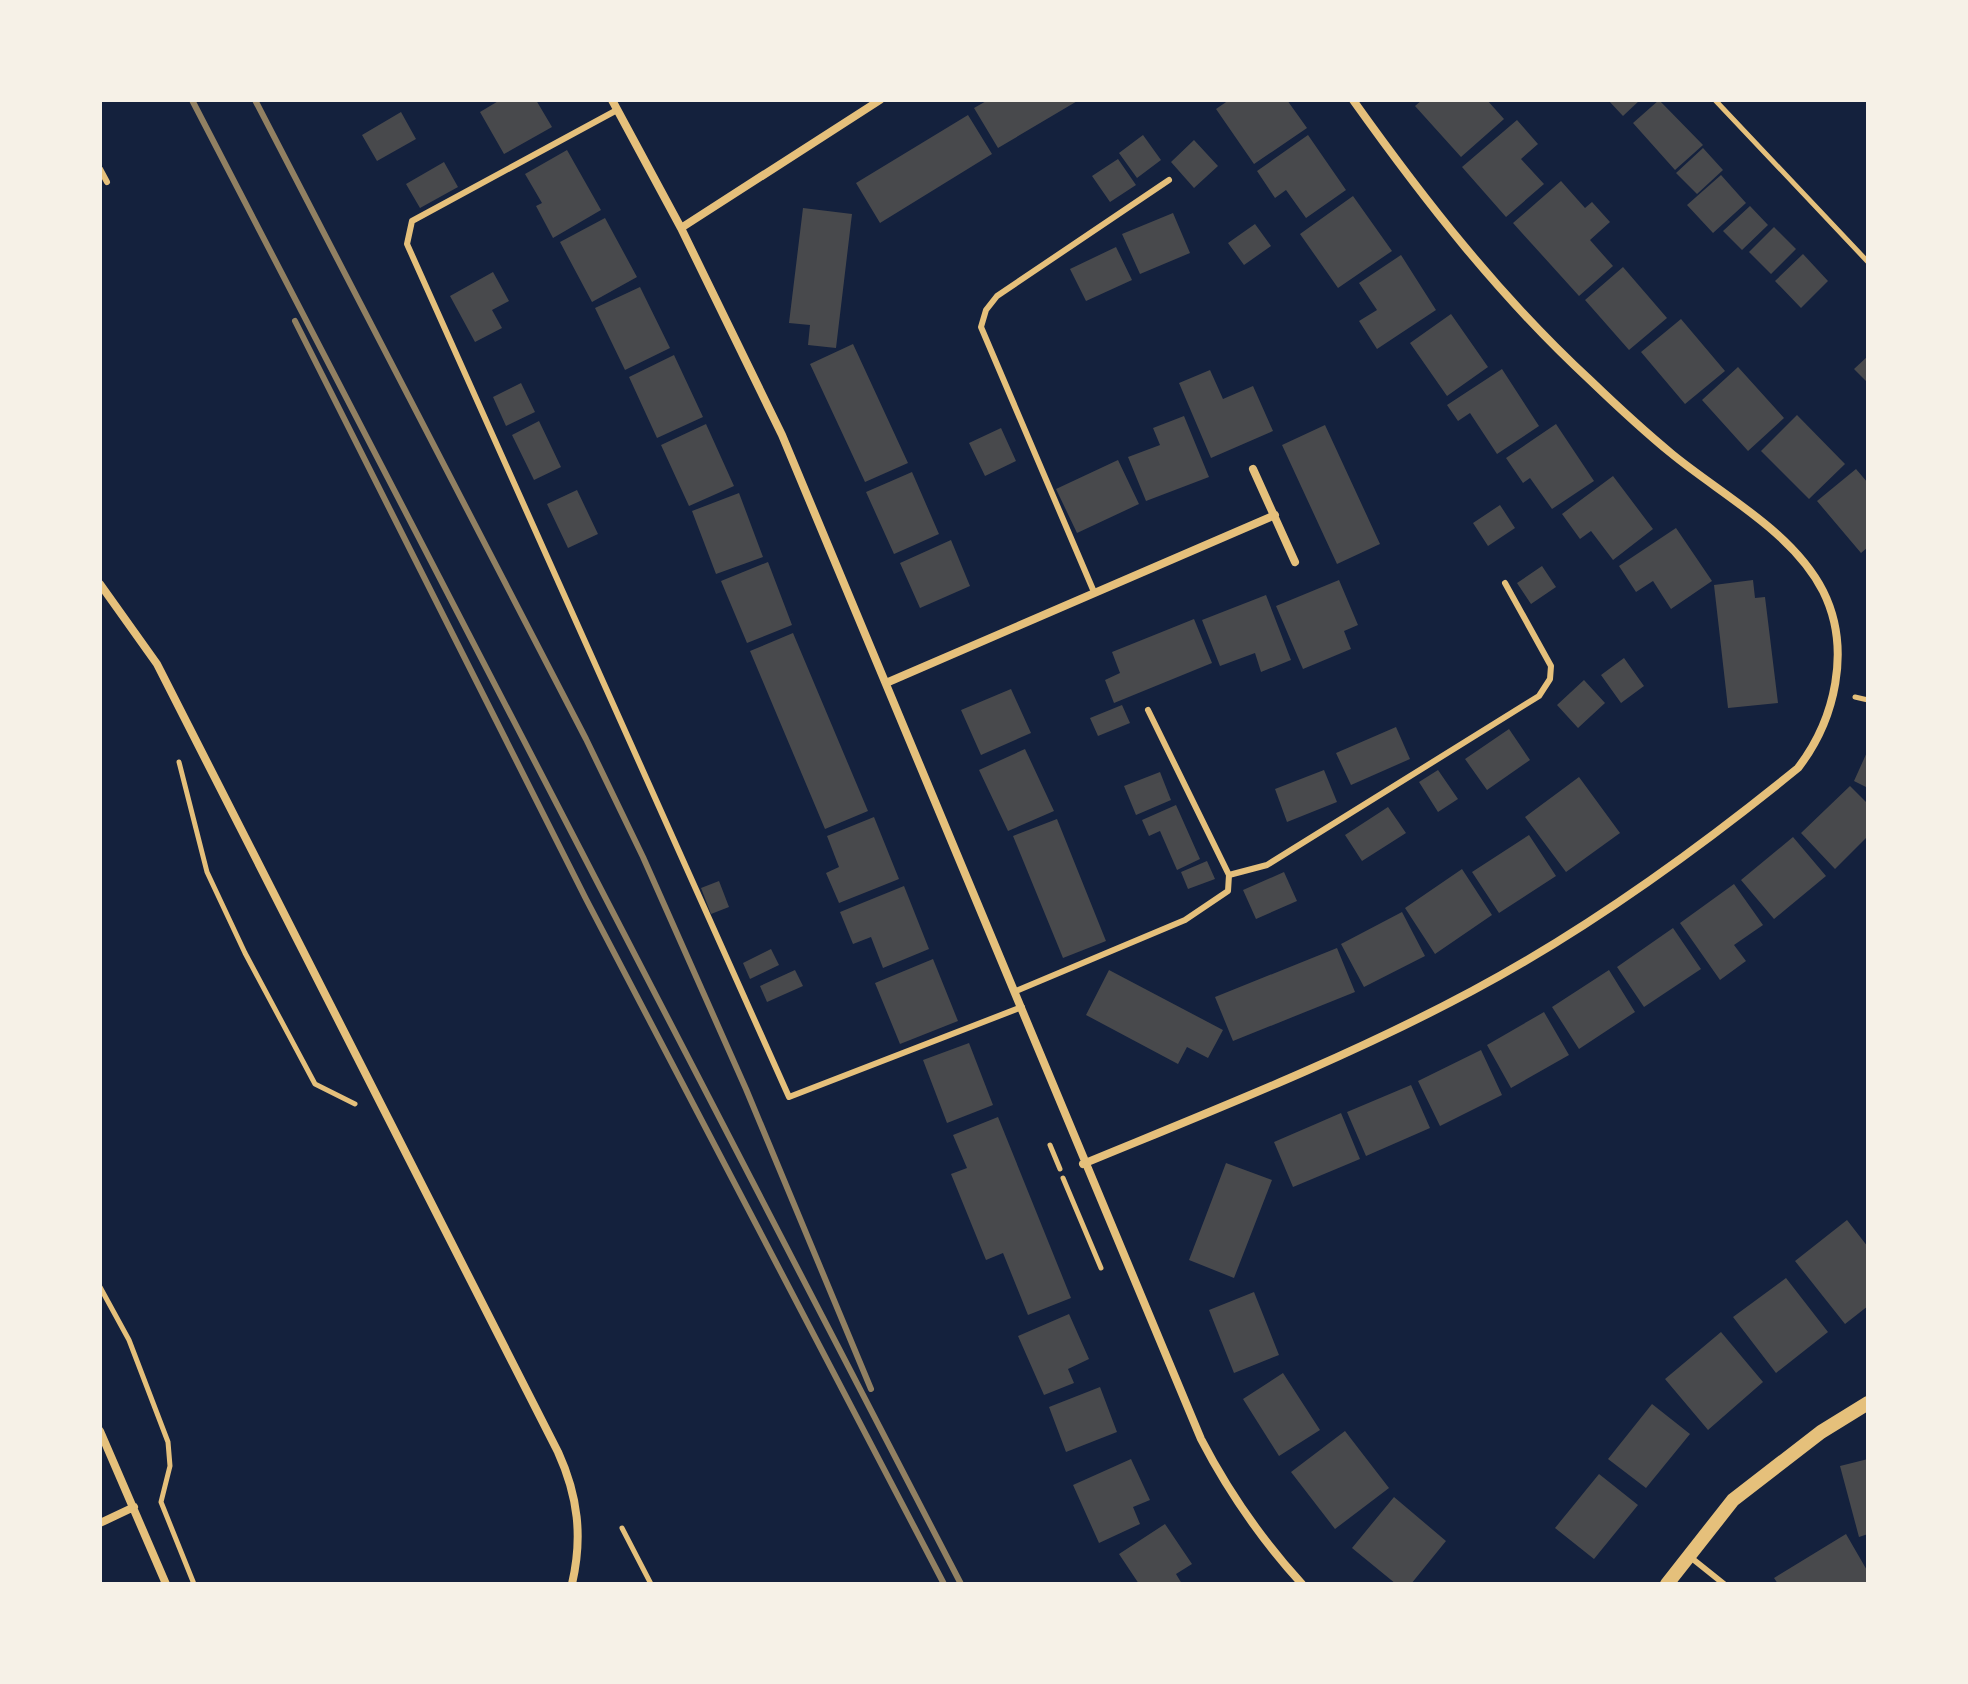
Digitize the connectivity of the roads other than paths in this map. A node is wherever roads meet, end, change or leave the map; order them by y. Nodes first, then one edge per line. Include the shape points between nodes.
1 (612, 100) edge
2 (880, 100) edge
3 (1353, 100) edge
4 (617, 110) junction
5 (100, 169) edge
6 (1169, 180) dead end
7 (107, 182) dead end
8 (681, 228) junction
9 (1253, 469) dead end
10 (1275, 515) junction
11 (1295, 562) dead end
12 (1505, 583) dead end
13 (100, 584) edge
14 (1094, 592) junction
15 (886, 683) junction
16 (1148, 710) dead end
17 (1229, 875) junction
18 (1016, 991) junction
19 (1022, 1007) junction
20 (1083, 1164) junction
21 (1868, 1403) edge
22 (100, 1431) edge
23 (134, 1507) junction
24 (100, 1523) edge
25 (1689, 1556) junction
26 (166, 1584) edge
27 (572, 1584) edge
28 (1302, 1584) edge
29 (1667, 1584) edge
30 (1724, 1584) edge

1 - 4 street
2 - 8 street
3 - 20 street via 1503,295 1624,411 1811,569 1833,623 1835,691 1814,747 1798,768 1662,873 1566,937 1473,991 1346,1054
4 - 8 street
4 - 19 lane via 412,221 407,244 789,1097
5 - 7 lane
6 - 14 lane via 997,296 981,327
8 - 15 street via 782,435
9 - 10 street
10 - 11 street
10 - 14 street
12 - 17 lane via 1551,666 1539,696 1267,865
13 - 27 street via 157,664 558,1452 577,1511
14 - 15 street
15 - 18 street
16 - 17 lane
17 - 18 lane via 1228,891 1185,920
18 - 19 street
19 - 20 street
20 - 28 street via 1174,1380 1228,1492
21 - 25 street via 1733,1500
22 - 23 street
23 - 24 street
23 - 26 street
25 - 29 street
25 - 30 lane

